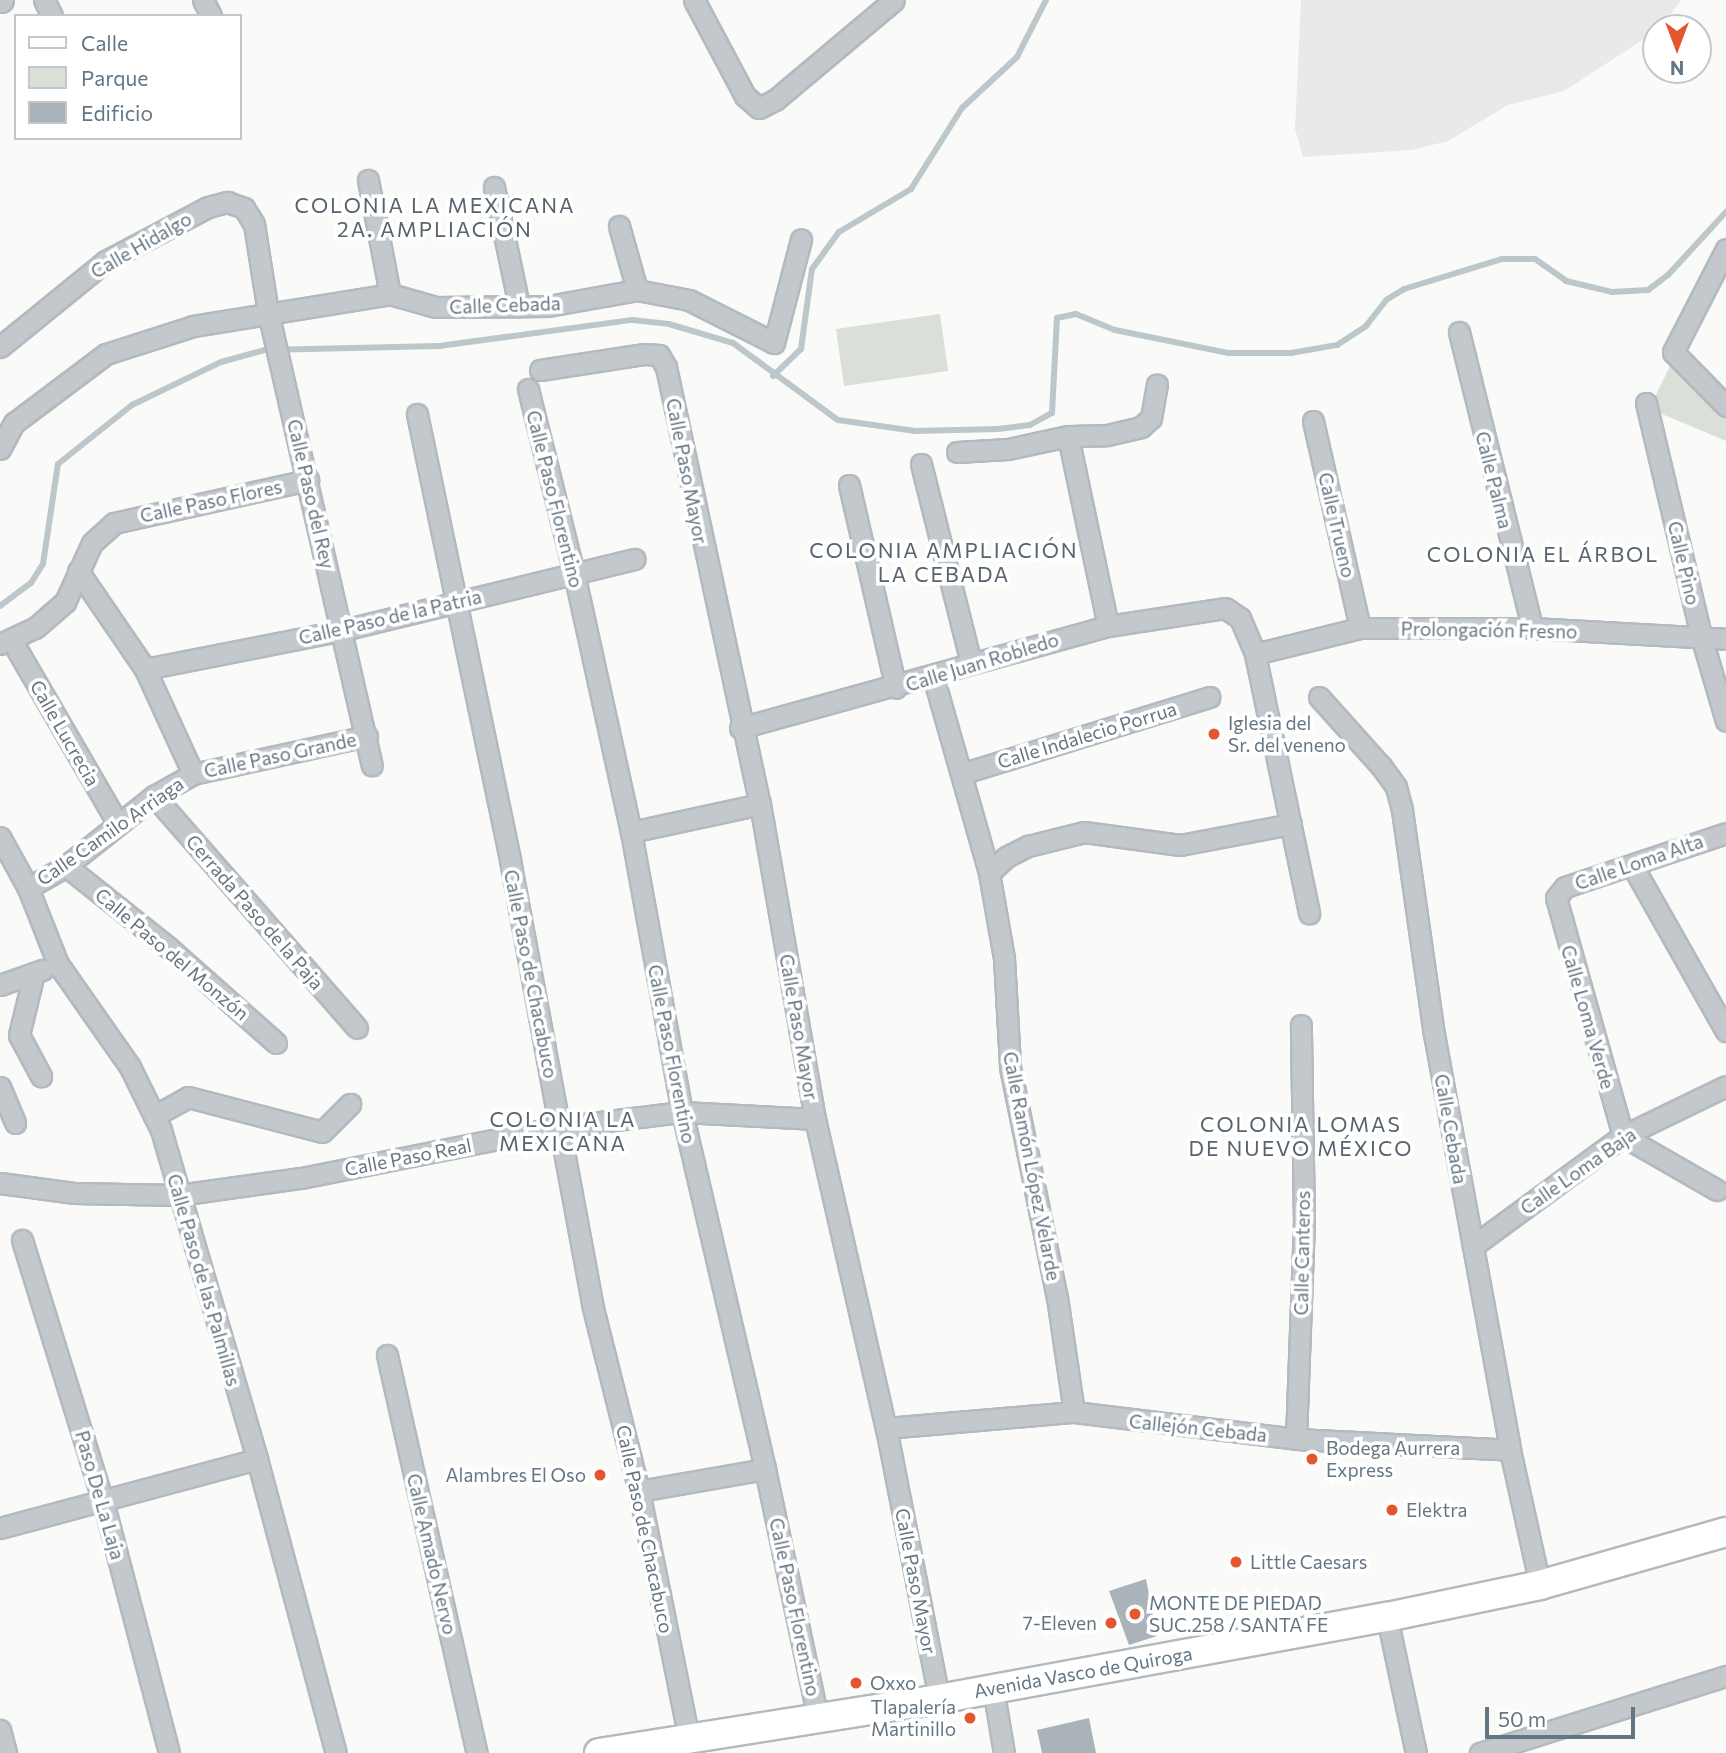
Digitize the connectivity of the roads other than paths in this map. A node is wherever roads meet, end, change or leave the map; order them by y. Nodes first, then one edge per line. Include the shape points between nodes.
1 (694, 0) edge
2 (894, 0) edge
3 (872, 9) edge
4 (368, 180) dead end
5 (494, 187) dead end
6 (254, 224) joint
7 (619, 226) dead end
8 (801, 239) dead end
9 (1726, 249) edge
10 (637, 290) junction
11 (390, 294) junction
12 (519, 306) junction
13 (270, 318) junction
14 (1459, 332) dead end
15 (0, 347) edge
16 (540, 370) dead end
17 (1157, 385) dead end
18 (528, 389) dead end
19 (1646, 403) dead end
20 (1726, 406) edge
21 (417, 414) dead end
22 (1313, 421) dead end
23 (1068, 436) junction
24 (0, 449) edge
25 (957, 452) dead end
26 (921, 464) dead end
27 (308, 480) junction
28 (849, 485) dead end
29 (634, 559) dead end
30 (78, 571) junction
31 (574, 573) junction
32 (455, 602) junction
33 (1108, 626) junction
34 (1360, 628) junction
35 (1532, 628) junction
36 (343, 630) junction
37 (1702, 639) junction
38 (1726, 639) edge
39 (6, 643) edge
40 (1255, 654) junction
41 (971, 663) junction
42 (145, 669) junction
43 (933, 677) junction
44 (896, 688) junction
45 (1210, 696) dead end
46 (1319, 697) dead end
47 (1726, 721) edge
48 (740, 728) junction
49 (366, 736) junction
50 (372, 765) dead end
51 (964, 773) junction
52 (193, 774) junction
53 (154, 796) junction
54 (760, 804) junction
55 (118, 824) junction
56 (1292, 824) junction
57 (631, 832) junction
58 (1726, 833) edge
59 (0, 837) edge
60 (1632, 865) junction
61 (66, 866) junction
62 (989, 873) junction
63 (28, 888) junction
64 (1556, 898) joint
65 (1309, 913) dead end
66 (58, 964) junction
67 (34, 973) junction
68 (0, 985) edge
69 (1301, 1025) dead end
70 (357, 1028) dead end
71 (1726, 1031) edge
72 (276, 1043) dead end
73 (41, 1076) dead end
74 (1726, 1086) edge
75 (0, 1087) edge
76 (350, 1104) dead end
77 (682, 1112) junction
78 (154, 1116) junction
79 (815, 1119) junction
80 (15, 1123) dead end
81 (559, 1127) junction
82 (1623, 1136) junction
83 (0, 1183) edge
84 (1717, 1190) dead end
85 (178, 1195) junction
86 (22, 1240) dead end
87 (1473, 1245) junction
88 (387, 1355) dead end
89 (1074, 1412) junction
90 (886, 1428) junction
91 (1296, 1439) junction
92 (1510, 1450) junction
93 (257, 1459) junction
94 (765, 1469) junction
95 (639, 1490) junction
96 (103, 1501) junction
97 (0, 1528) edge
98 (1726, 1532) edge
99 (1540, 1585) junction
100 (1387, 1617) junction
101 (1726, 1676) edge
102 (993, 1688) junction
103 (939, 1699) junction
104 (818, 1718) junction
105 (0, 1730) edge
106 (689, 1739) junction
107 (6, 1753) edge
108 (169, 1753) edge
109 (336, 1753) edge
110 (477, 1753) edge
111 (598, 1753) edge
112 (1004, 1753) edge
113 (1416, 1753) edge
114 (1480, 1753) edge

1 - 3 street via 745,96 759,108
2 - 3 street
4 - 11 street
5 - 12 street
6 - 13 street, Calle Paso del Rey
6 - 15 street, Calle Hidalgo via 244,208 227,202 208,207 106,261
7 - 10 street
8 - 10 street, Calle Cebada via 774,344 689,300
9 - 20 street via 1673,352
10 - 12 street, Calle Cebada via 548,306
11 - 12 street, Calle Cebada via 436,307
11 - 13 street, Calle Cebada
13 - 24 street, Calle Cebada via 193,326 106,354 14,423
13 - 27 street, Calle Paso del Rey
14 - 35 street, Calle Palma
16 - 48 street, Calle Paso Mayor via 659,355 666,367
17 - 23 street via 1151,418 1141,428 1107,436
18 - 31 street, Calle Paso Florentino
19 - 37 street, Calle Pino
21 - 32 street, Calle Paso de Chacabuco
22 - 34 street, Calle Trueno
23 - 25 street via 1008,449
23 - 33 street
26 - 41 street
27 - 30 street, Calle Paso Flores via 114,523 92,543
27 - 36 street, Calle Paso del Rey
28 - 44 street
29 - 31 street, Calle Paso de la Patria
30 - 39 street via 65,602
30 - 42 street
31 - 32 street, Calle Paso de la Patria
31 - 57 street, Calle Paso Florentino
32 - 36 street, Calle Paso de la Patria
32 - 81 street, Calle Paso de Chacabuco via 510,860
33 - 40 street, Calle Juan Robledo via 1225,608 1240,618
33 - 41 street, Calle Juan Robledo
34 - 35 street, Prolongación Fresno
34 - 40 street, Prolongación Fresno
35 - 37 street, Prolongación Fresno
36 - 42 street, Calle Paso de la Patria
36 - 49 street, Calle Paso del Rey
37 - 38 street, Prolongación Fresno
37 - 47 street, Calle Pino
39 - 55 street, Calle Lucrecia
40 - 56 street
41 - 43 street, Calle Juan Robledo
42 - 52 street
43 - 44 street, Calle Juan Robledo
43 - 51 street, Calle Ramón López Velarde
44 - 48 street, Calle Juan Robledo
45 - 51 street, Calle Indalecio Porrua
46 - 87 street, Calle Cebada via 1396,787
48 - 54 street, Calle Paso Mayor
49 - 50 street, Calle Paso del Rey
49 - 52 street, Calle Paso Grande
51 - 62 street, Calle Ramón López Velarde
52 - 53 street, Calle Camilo Arriaga
53 - 55 street, Calle Camilo Arriaga
53 - 70 street, Cerrada Paso de la Paja
54 - 57 street
54 - 79 street, Calle Paso Mayor
55 - 61 street, Calle Camilo Arriaga
56 - 62 street via 1180,845 1084,832 1028,846
56 - 65 street
57 - 77 street, Calle Paso Florentino
58 - 60 street, Calle Loma Alta
59 - 63 street, Calle Paso de las Palmillas
60 - 64 street, Calle Loma Alta via 1565,887
60 - 71 street
61 - 63 street, Calle Camilo Arriaga
61 - 72 street, Calle Paso del Monzón via 169,948
62 - 89 street, Calle Ramón López Velarde via 1004,958 1010,1067 1057,1297
63 - 66 street, Calle Paso de las Palmillas
64 - 82 street, Calle Loma Verde
66 - 67 street
66 - 78 street, Calle Paso de las Palmillas via 130,1067
67 - 68 street
67 - 73 street via 19,1035
69 - 91 street, Calle Canteros via 1304,1224
74 - 82 street, Calle Loma Baja
75 - 80 street
76 - 78 street via 322,1132 188,1097
77 - 79 street, Calle Paso Real
77 - 81 street, Calle Paso Real
77 - 94 street, Calle Paso Florentino
78 - 85 street, Calle Paso de las Palmillas
79 - 90 street, Calle Paso Mayor
81 - 85 street, Calle Paso Real via 301,1178
81 - 95 street, Calle Paso de Chacabuco via 592,1304
82 - 84 street
82 - 87 street, Calle Loma Baja
83 - 85 street, Calle Paso Real via 75,1193
85 - 93 street, Calle Paso de las Palmillas
86 - 96 street, Paso De La Laja
87 - 92 street, Calle Cebada
88 - 110 street, Calle Amado Nervo
89 - 90 street, Callejón Cebada
89 - 91 street, Callejón Cebada
90 - 103 street, Calle Paso Mayor
91 - 92 street, Callejón Cebada
92 - 99 street, Calle Cebada
93 - 96 street
93 - 109 street, Calle Paso de las Palmillas
94 - 95 street
94 - 104 street, Calle Paso Florentino
95 - 106 street, Calle Paso de Chacabuco
96 - 97 street
96 - 108 street, Paso De La Laja
98 - 99 main road, Avenida Vasco de Quiroga
99 - 100 main road, Avenida Vasco de Quiroga
100 - 102 main road, Avenida Vasco de Quiroga
100 - 113 street
101 - 114 street
102 - 103 main road, Avenida Vasco de Quiroga
102 - 112 street
103 - 104 main road, Avenida Vasco de Quiroga
104 - 106 main road, Avenida Vasco de Quiroga
105 - 107 street
106 - 111 main road, Avenida Vasco de Quiroga

